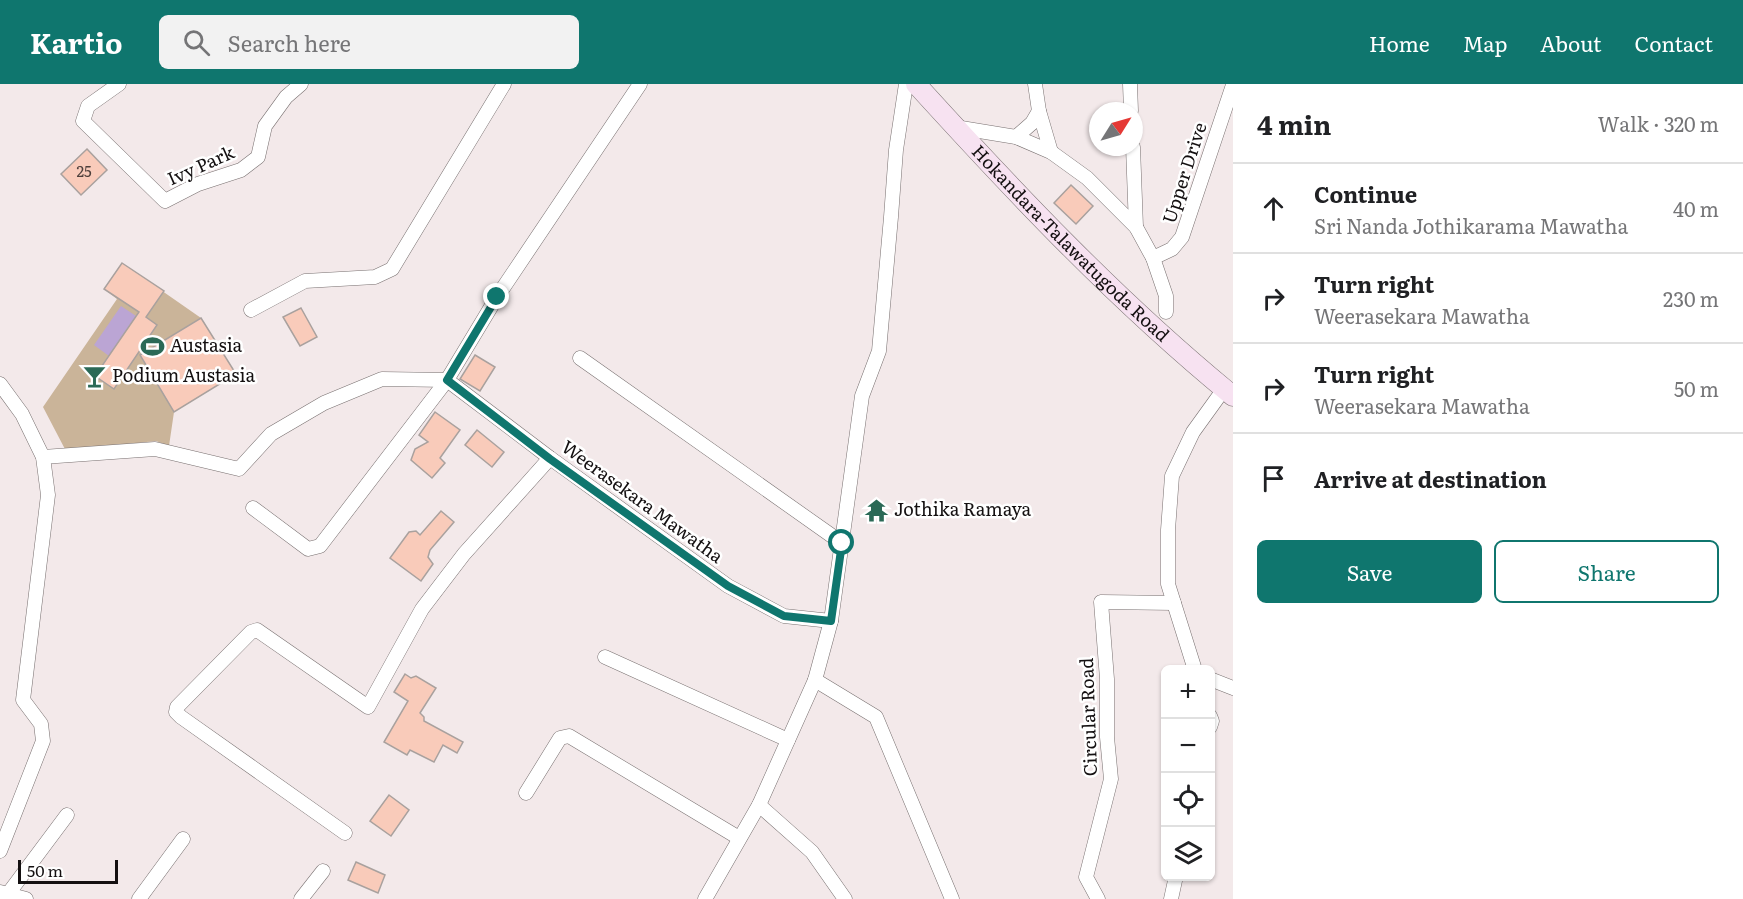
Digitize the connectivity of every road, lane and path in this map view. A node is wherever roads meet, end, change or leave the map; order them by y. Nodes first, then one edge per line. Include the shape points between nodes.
1 (119, 84) edge
2 (301, 84) edge
3 (504, 84) edge
4 (640, 84) edge
5 (906, 84) edge
6 (916, 84) edge
7 (1035, 84) edge
8 (1130, 84) edge
9 (1233, 85) edge
10 (1131, 102) edge
11 (1039, 111) junction
12 (955, 127) junction
13 (1016, 137) junction
14 (1051, 152) junction
15 (1133, 156) edge
16 (1136, 226) junction
17 (1153, 258) junction
18 (250, 310) dead end
19 (1166, 312) dead end
20 (580, 358) dead end
21 (447, 380) junction
22 (0, 384) edge
23 (1229, 392) edge
24 (43, 456) junction
25 (550, 459) junction
26 (253, 508) dead end
27 (842, 543) junction
28 (1174, 603) junction
29 (831, 621) junction
30 (605, 657) dead end
31 (1194, 665) edge
32 (815, 680) junction
33 (1215, 681) edge
34 (1233, 687) edge
35 (788, 740) junction
36 (526, 793) dead end
37 (759, 805) junction
38 (67, 815) dead end
39 (345, 833) dead end
40 (740, 838) junction
41 (183, 839) dead end
42 (0, 851) edge
43 (323, 871) dead end
44 (1175, 881) edge
45 (4, 893) edge
46 (26, 899) edge
47 (139, 899) edge
48 (302, 899) edge
49 (705, 899) edge
50 (845, 899) edge
51 (952, 899) edge
52 (1098, 899) edge
53 (1171, 899) edge

1 - 2 street, Ivy Park via 88,106 82,121 165,201 198,184 240,170 258,157 266,126 286,96
3 - 18 street via 392,269 375,278 305,280
4 - 21 street via 497,297
5 - 27 street via 896,150 879,351 862,396
6 - 12 main road, Hokandara-Talawatugoda Road
7 - 11 street
8 - 10 street
9 - 17 street, Upper Drive via 1182,237 1172,249
11 - 13 street
11 - 14 street
12 - 13 street
12 - 23 main road, Hokandara-Talawatugoda Road via 1070,248 1156,331
13 - 14 street
14 - 16 street via 1087,178
15 - 16 street
16 - 17 street
17 - 19 street via 1166,296
20 - 27 street
21 - 24 street via 382,379 324,403 271,434 238,469 155,449
21 - 25 street, Weerasekara Mawatha
21 - 26 street via 320,546 308,549
22 - 24 street via 22,414
23 - 28 street via 1193,432 1172,476 1168,584
24 - 42 street via 48,495 23,700 41,724 43,741
25 - 29 street, Weerasekara Mawatha via 728,586 784,616
25 - 39 street via 464,554 422,609 368,707 257,630 177,707 181,717
27 - 29 street
28 - 31 street
28 - 52 street, Circular Road via 1101,602 1111,779 1086,877
29 - 32 street
30 - 35 street
32 - 35 street
32 - 51 street via 876,717
33 - 34 street
35 - 37 street
36 - 40 street via 560,738 568,736
37 - 40 street
37 - 50 street via 812,852
38 - 45 street
40 - 49 street
41 - 47 street
43 - 48 street
44 - 53 street
45 - 46 street

